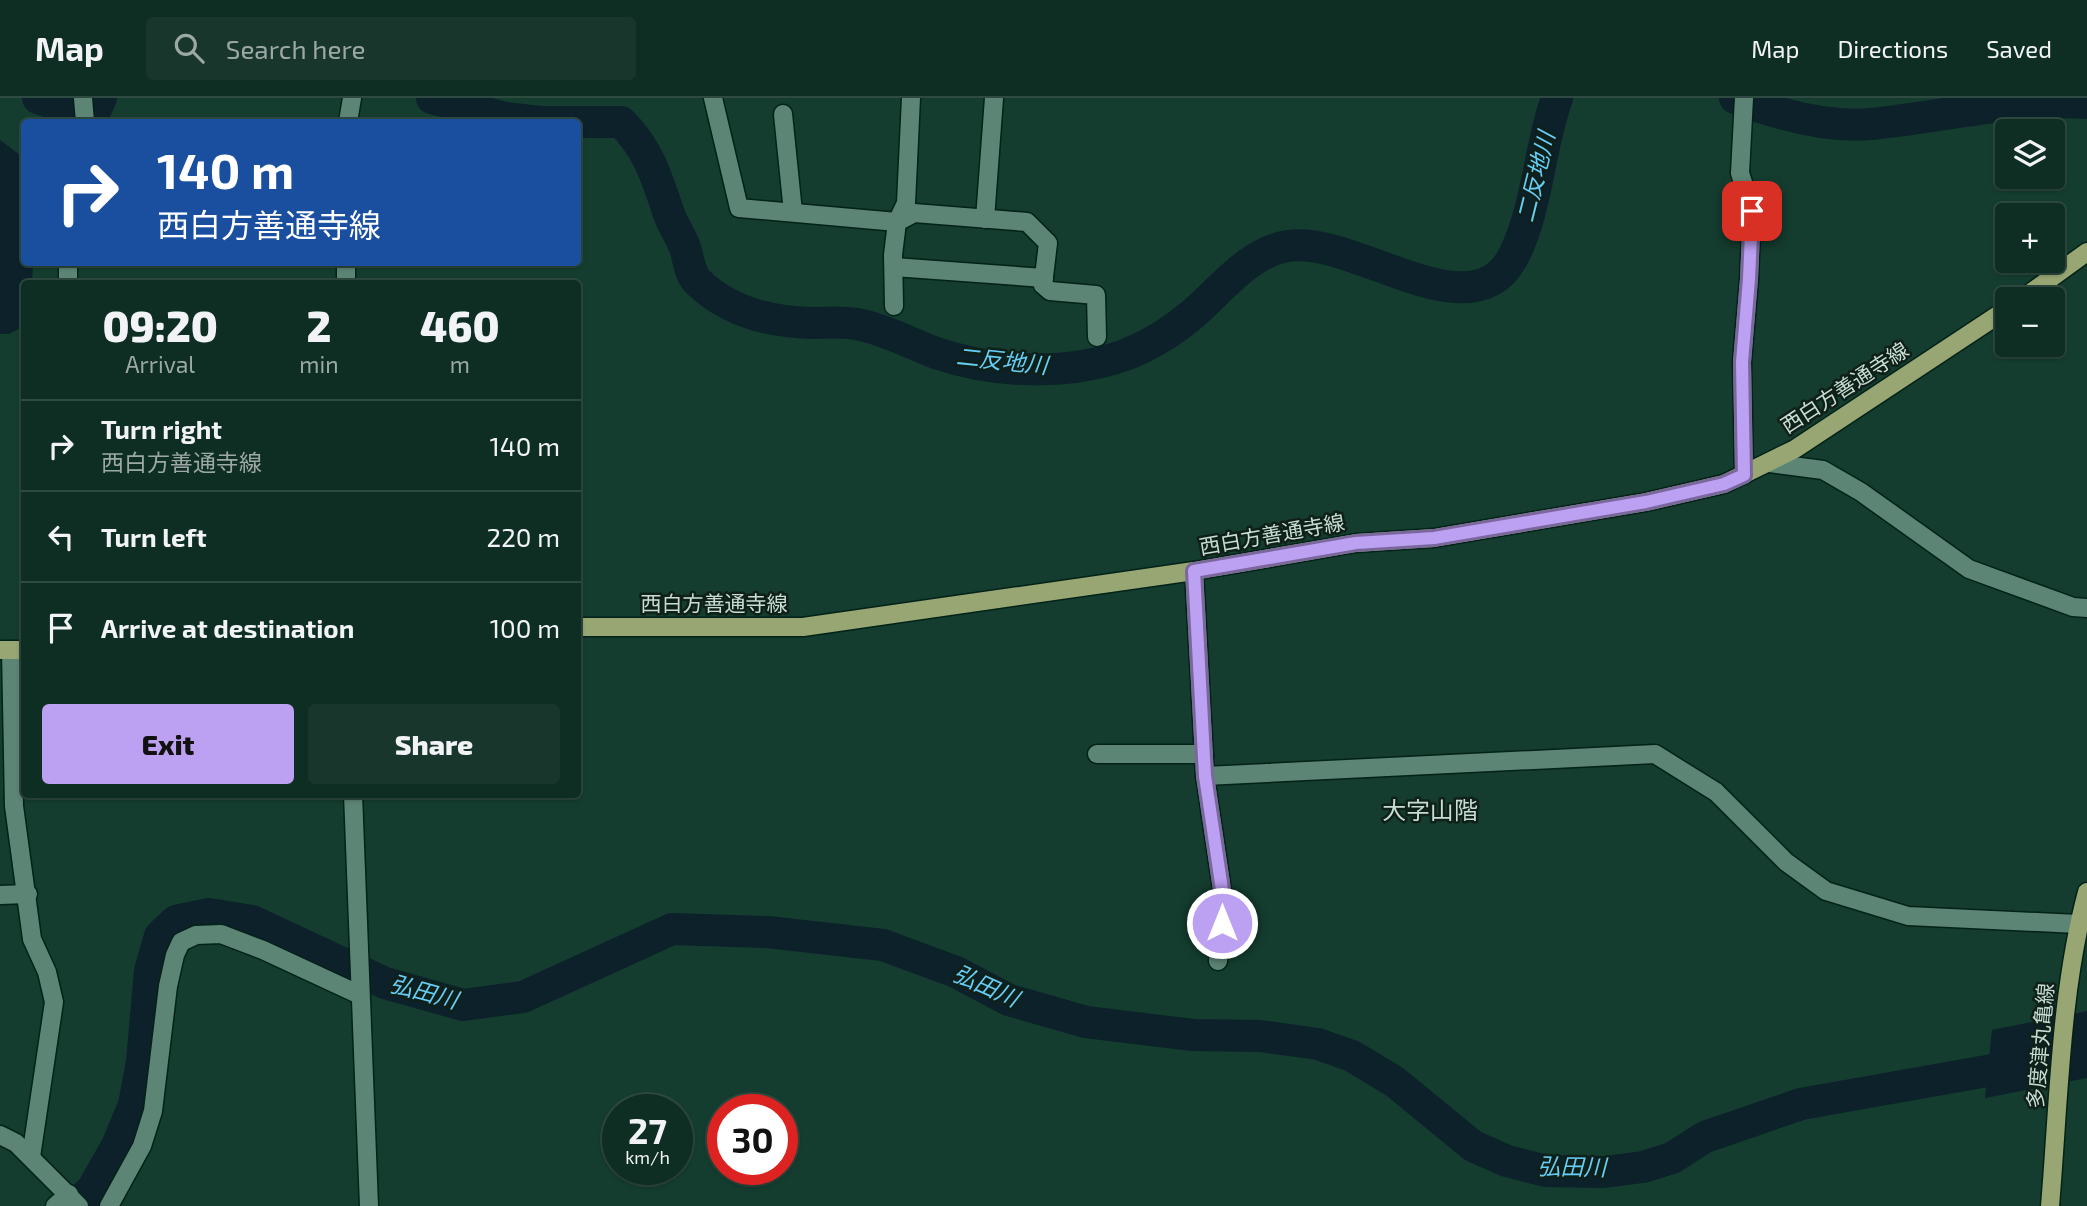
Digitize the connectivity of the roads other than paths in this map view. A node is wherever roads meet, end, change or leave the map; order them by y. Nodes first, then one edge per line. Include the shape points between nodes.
1 (352, 98) edge
2 (713, 98) edge
3 (911, 98) edge
4 (994, 98) edge
5 (1744, 98) edge
6 (83, 100) edge
7 (783, 114) dead end
8 (85, 119) edge
9 (348, 119) edge
10 (793, 212) junction
11 (985, 219) junction
12 (897, 222) junction
13 (2087, 252) edge
14 (894, 267) junction
15 (1044, 278) junction
16 (2039, 287) edge
17 (894, 306) dead end
18 (1995, 317) edge
19 (1097, 337) dead end
20 (1770, 463) junction
21 (1744, 475) junction
22 (1194, 571) junction
23 (2087, 608) edge
24 (581, 627) edge
25 (12, 650) edge
26 (1097, 754) dead end
27 (1204, 754) junction
28 (1205, 776) junction
29 (353, 798) edge
30 (2087, 892) edge
31 (28, 894) junction
32 (0, 895) edge
33 (2078, 924) junction
34 (1217, 961) dead end
35 (360, 994) junction
36 (0, 1135) edge
37 (31, 1157) junction
38 (67, 1202) edge
39 (109, 1206) edge
40 (369, 1206) edge
41 (2050, 1206) edge

1 - 9 street
2 - 10 street via 739,208
3 - 12 street via 906,203
4 - 11 street
5 - 21 street via 1740,173 1752,211 1742,362
6 - 8 street
7 - 10 street
10 - 12 street
11 - 12 street via 914,213
11 - 15 street via 1027,222 1048,243
12 - 14 street
13 - 16 main road
14 - 15 street
14 - 17 street
15 - 19 street via 1043,285 1050,290 1096,295
18 - 20 main road, 西白方善通寺線
20 - 21 main road, 西白方善通寺線
20 - 23 street via 1823,470 1969,569
21 - 22 main road, 西白方善通寺線 via 1646,502 1434,538 1356,543
22 - 24 main road, 西白方善通寺線 via 803,627
22 - 27 street
25 - 31 street via 14,806
26 - 27 street
27 - 28 street
28 - 33 street via 1655,754 1716,792 1786,862 1826,891 1908,916
28 - 34 street via 1224,903
29 - 35 street
30 - 33 main road, 多度津丸亀線
31 - 32 street
31 - 37 street via 33,939 54,1002
33 - 41 main road, 多度津丸亀線 via 2067,994
35 - 39 street via 221,934 196,935 181,942 168,986 153,1111 142,1146
35 - 40 street
36 - 37 street
37 - 38 street

